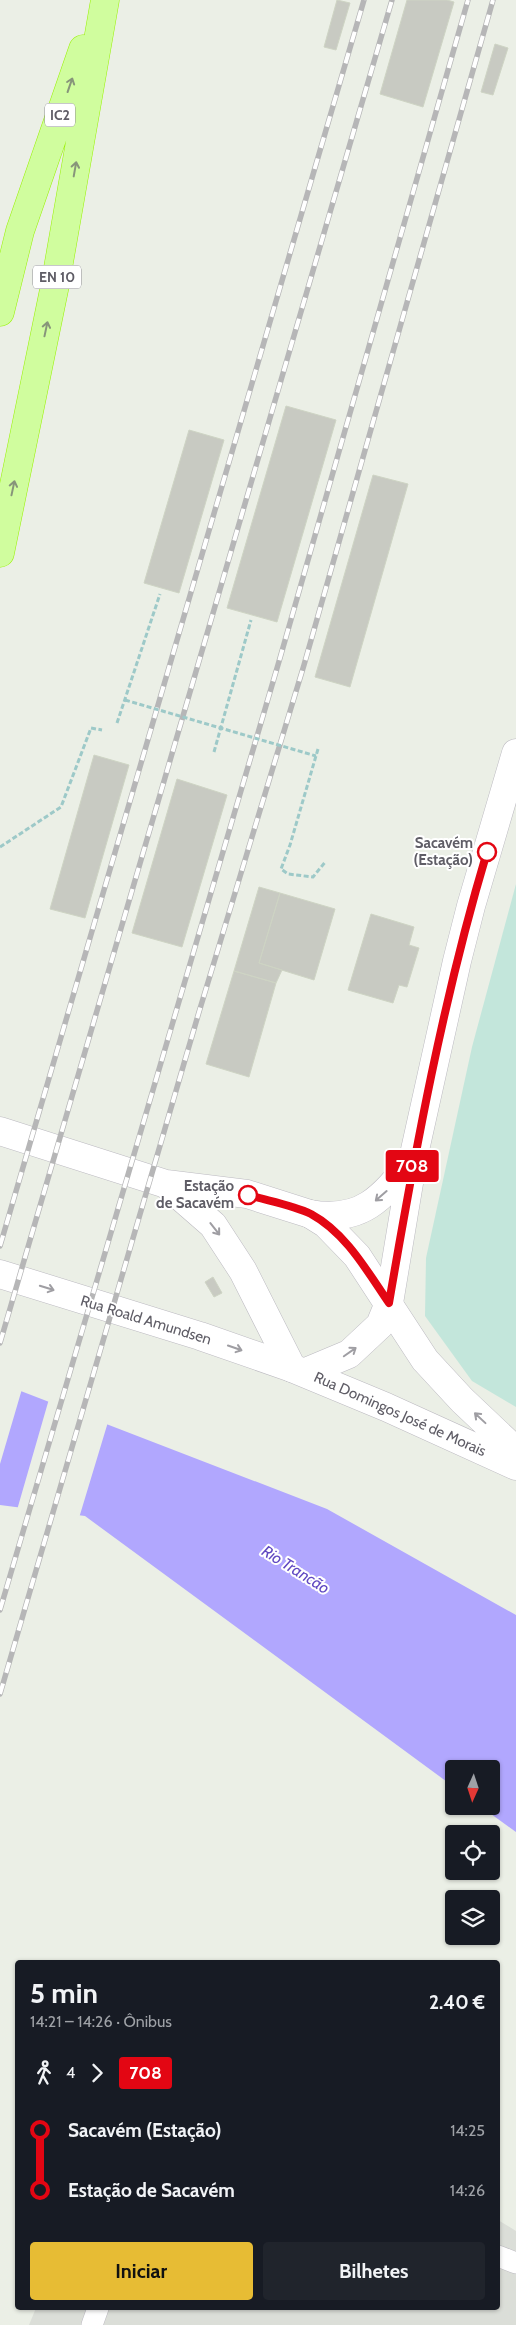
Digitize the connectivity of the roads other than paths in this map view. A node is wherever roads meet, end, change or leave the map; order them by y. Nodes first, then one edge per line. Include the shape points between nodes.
1 (100, 0) edge
2 (105, 0) edge
3 (0, 312) edge
4 (0, 553) edge
5 (516, 753) edge
6 (0, 1131) edge
7 (413, 1159) junction
8 (166, 1184) junction
9 (310, 1214) junction
10 (0, 1274) edge
11 (389, 1303) junction
12 (299, 1370) junction
13 (516, 1451) edge
14 (516, 1466) edge
15 (500, 2257) edge
16 (516, 2263) edge
17 (97, 2310) edge
18 (92, 2325) edge

3 -> 1 highway, IC2 via 20,231
4 -> 2 highway, EN 10 via 55,285
5 - 7 street, Rua Domingos José de Morais via 468,915
6 - 8 street
7 -> 9 street, Rua Domingos José de Morais via 388,1191 356,1213 339,1217
7 - 11 street, Rua Domingos José de Morais
8 - 9 street via 248,1194
8 -> 12 street via 213,1225
9 - 11 street via 326,1224 357,1256
10 -> 12 street, Rua Roald Amundsen
12 -> 11 street, Rua Domingos José de Morais via 350,1354 380,1325
13 -> 11 street, Rua Domingos José de Morais via 425,1360
12 - 14 street, Rua Domingos José de Morais
15 - 16 lane
17 - 18 lane

